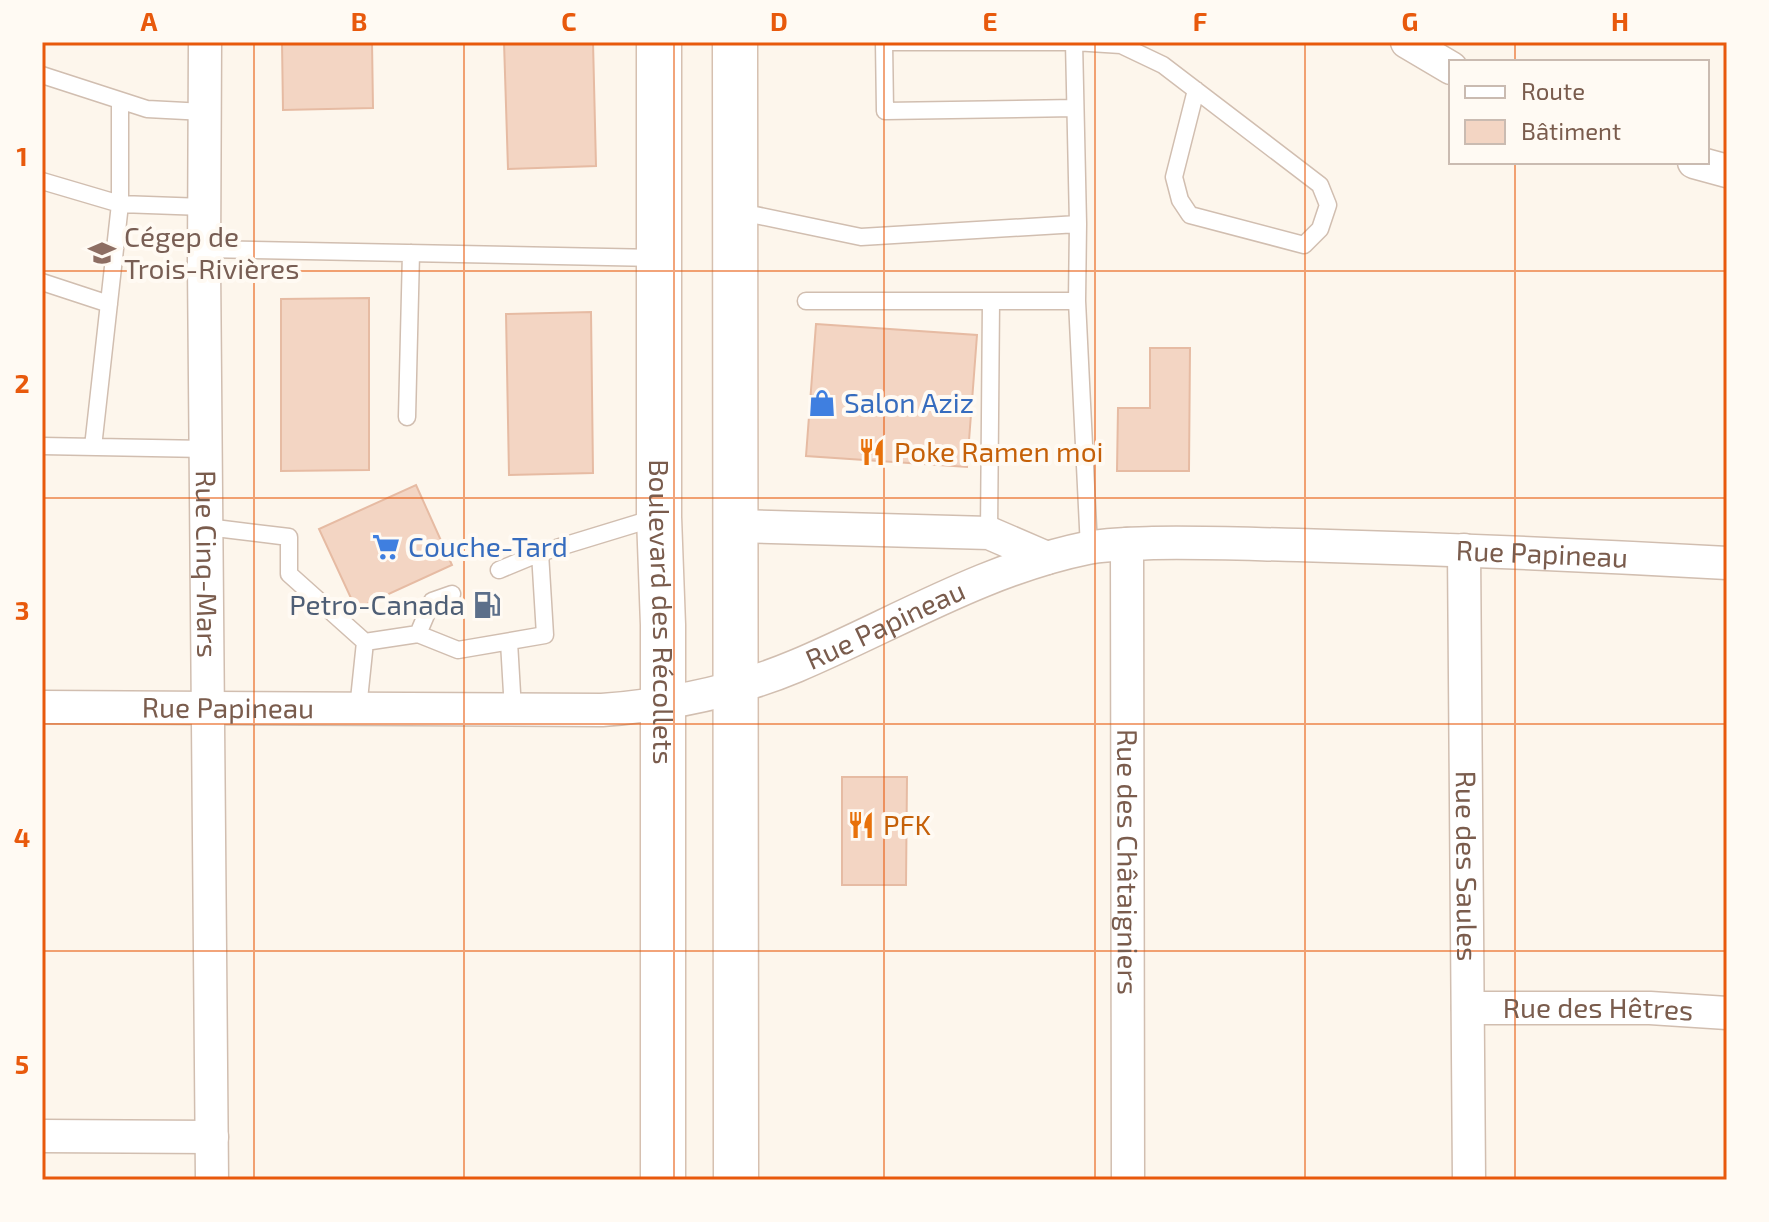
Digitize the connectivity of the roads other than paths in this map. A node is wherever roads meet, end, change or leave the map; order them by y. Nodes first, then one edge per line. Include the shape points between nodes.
1 (205, 42) edge
2 (659, 42) edge
3 (735, 42) edge
4 (1074, 42) edge
5 (1410, 43) edge
6 (1449, 67) edge
7 (42, 75) edge
8 (1196, 90) junction
9 (120, 101) junction
10 (1075, 108) junction
11 (205, 112) junction
12 (1701, 164) edge
13 (1727, 171) edge
14 (42, 181) edge
15 (120, 204) junction
16 (204, 207) junction
17 (734, 211) junction
18 (1078, 224) junction
19 (204, 249) junction
20 (411, 253) junction
21 (659, 258) junction
22 (42, 282) edge
23 (806, 301) dead end
24 (991, 301) junction
25 (1077, 301) junction
26 (109, 304) junction
27 (407, 417) dead end
28 (42, 446) edge
29 (93, 447) junction
30 (206, 449) junction
31 (659, 517) junction
32 (735, 526) junction
33 (207, 527) junction
34 (989, 533) junction
35 (1127, 544) junction
36 (1089, 548) junction
37 (1464, 550) junction
38 (540, 553) junction
39 (1047, 558) junction
40 (1727, 563) edge
41 (499, 570) dead end
42 (452, 594) dead end
43 (418, 634) junction
44 (365, 642) junction
45 (509, 642) junction
46 (736, 687) junction
47 (662, 705) junction
48 (42, 707) edge
49 (209, 708) junction
50 (358, 709) junction
51 (513, 710) junction
52 (1468, 1008) junction
53 (1727, 1013) edge
54 (42, 1136) edge
55 (212, 1137) junction
56 (212, 1180) edge
57 (663, 1180) edge
58 (736, 1180) edge
59 (1128, 1180) edge
60 (1469, 1180) edge

1 - 11 street, Rue Cinq-Mars
2 - 21 main road, Boulevard des Récollets
3 - 17 main road
4 - 8 lane via 1121,45 1163,65
4 - 10 lane
4 - 10 lane via 884,42 885,111
5 - 6 street
7 - 9 lane
8 - 8 lane via 1320,185 1328,205 1320,229 1304,245 1190,215 1174,177
9 - 11 lane via 147,109
9 - 15 lane
10 - 18 lane
11 - 16 street, Rue Cinq-Mars
12 - 13 street
14 - 15 lane
15 - 16 lane
15 - 26 lane
16 - 19 street, Rue Cinq-Mars
17 - 18 lane via 861,237
17 - 32 main road
18 - 25 lane
19 - 20 lane
19 - 30 street, Rue Cinq-Mars
20 - 21 lane
20 - 27 lane
21 - 31 main road, Boulevard des Récollets
22 - 26 lane
23 - 24 lane
24 - 25 lane
24 - 34 lane
25 - 36 lane
26 - 29 lane
28 - 29 lane
29 - 30 lane
30 - 33 street, Rue Cinq-Mars
31 - 38 lane
31 - 47 main road, Boulevard des Récollets
32 - 34 street
32 - 46 main road
33 - 44 lane via 289,537 289,574
33 - 49 street, Rue Cinq-Mars
34 - 39 street
35 - 36 street, Rue Papineau
35 - 37 street, Rue Papineau
35 - 59 street, Rue des Châtaigniers
36 - 39 street, Rue Papineau
37 - 40 street, Rue Papineau
37 - 52 street, Rue des Saules
38 - 41 lane
38 - 45 lane via 545,635
39 - 46 street, Rue Papineau
42 - 43 lane via 432,601
43 - 44 lane
43 - 45 lane via 458,650
44 - 50 lane
45 - 51 lane
46 - 47 street, Rue Papineau
46 - 58 main road
47 - 51 street, Rue Papineau
47 - 57 main road, Boulevard des Récollets
48 - 49 street, Rue Papineau
49 - 50 street, Rue Papineau
49 - 55 street, Rue Cinq-Mars
50 - 51 street, Rue Papineau
52 - 53 street, Rue des Hêtres
52 - 60 street, Rue des Saules
54 - 55 street
55 - 56 street, Rue Cinq-Mars

